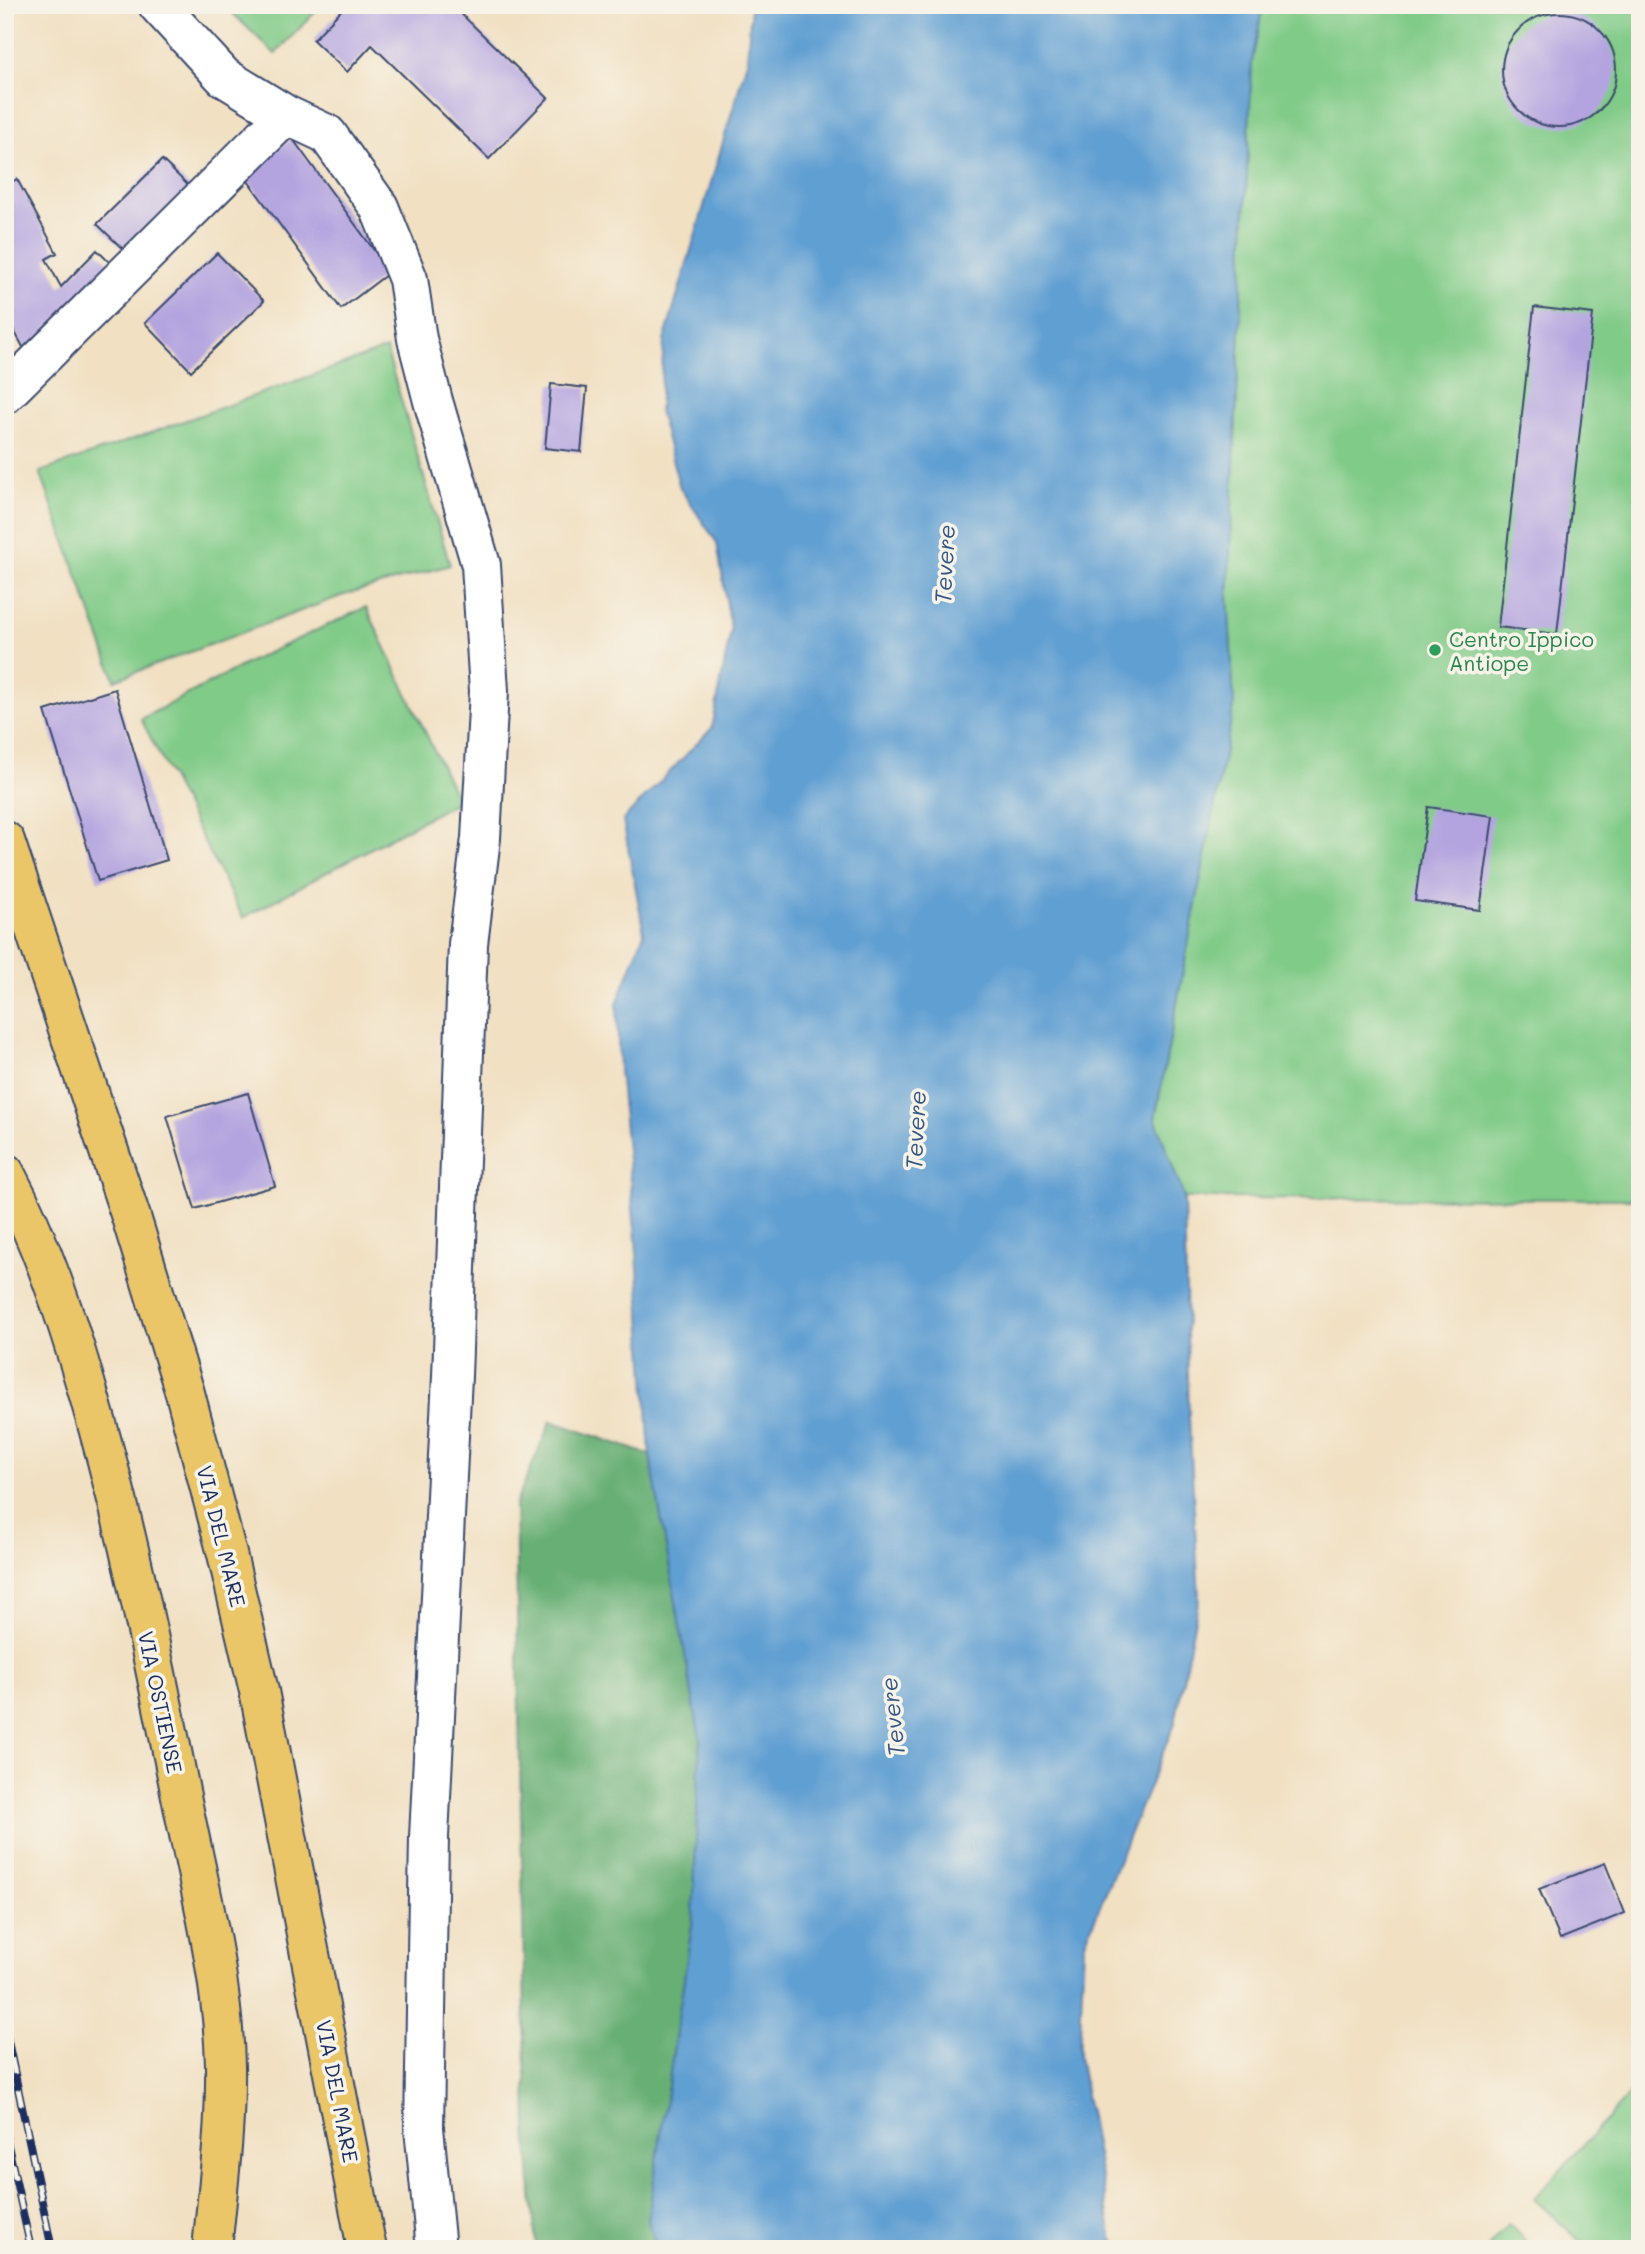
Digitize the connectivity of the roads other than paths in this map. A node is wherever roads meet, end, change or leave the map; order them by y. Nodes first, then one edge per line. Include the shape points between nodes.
1 (158, 5) edge
2 (286, 115) junction
3 (5, 394) edge
4 (5, 841) edge
5 (5, 1172) edge
6 (212, 2249) edge
7 (367, 2249) edge
8 (436, 2249) edge

1 - 2 lane via 224,77
2 - 3 lane
2 - 8 lane via 327,134 379,207 408,279 417,339 481,565 489,691 481,838 468,944 429,1837 424,2129
4 - 7 main road, VIA DEL MARE via 131,1217 224,1542 264,1718
5 - 6 main road, VIA OSTIENSE via 51,1274 103,1441 205,1921 225,2066

